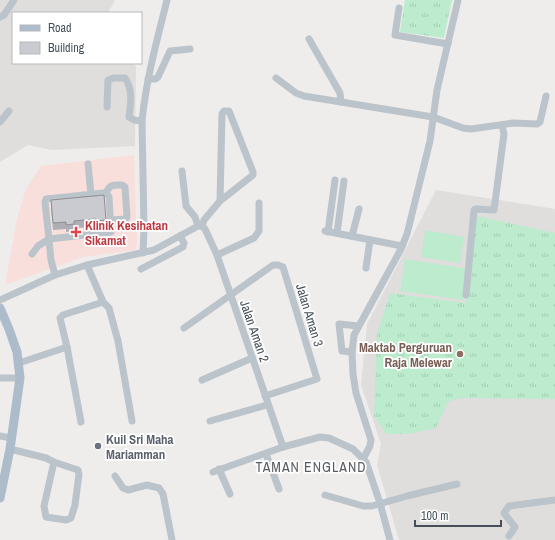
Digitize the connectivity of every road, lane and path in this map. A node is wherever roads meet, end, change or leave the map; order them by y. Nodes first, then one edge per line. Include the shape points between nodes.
1 (14, 0) edge
2 (167, 0) edge
3 (458, 0) edge
4 (399, 8) dead end
5 (0, 17) edge
6 (309, 39) dead end
7 (448, 44) junction
8 (190, 49) dead end
9 (276, 78) dead end
10 (148, 79) junction
11 (546, 96) dead end
12 (341, 102) junction
13 (107, 107) dead end
14 (9, 111) dead end
15 (433, 117) junction
16 (142, 121) junction
17 (0, 122) edge
18 (502, 125) junction
19 (88, 164) dead end
20 (182, 170) dead end
21 (335, 180) dead end
22 (344, 181) dead end
23 (106, 193) junction
24 (91, 194) junction
25 (220, 201) junction
26 (259, 203) dead end
27 (359, 209) dead end
28 (110, 220) junction
29 (200, 226) junction
30 (337, 233) junction
31 (180, 236) junction
32 (352, 236) junction
33 (49, 239) junction
34 (370, 240) junction
35 (402, 246) junction
36 (143, 253) junction
37 (32, 254) dead end
38 (217, 256) junction
39 (87, 265) junction
40 (366, 268) dead end
41 (141, 269) dead end
42 (54, 275) junction
43 (230, 295) junction
44 (466, 295) dead end
45 (0, 300) edge
46 (103, 302) junction
47 (0, 308) edge
48 (358, 326) junction
49 (184, 328) dead end
50 (67, 347) junction
51 (352, 352) junction
52 (252, 358) junction
53 (19, 363) junction
54 (0, 378) edge
55 (20, 378) junction
56 (202, 380) dead end
57 (265, 396) junction
58 (267, 405) junction
59 (132, 421) dead end
60 (210, 421) dead end
61 (81, 422) dead end
62 (0, 436) edge
63 (11, 438) junction
64 (283, 447) junction
65 (10, 449) junction
66 (266, 454) junction
67 (363, 459) junction
68 (54, 462) junction
69 (115, 476) dead end
70 (457, 484) dead end
71 (279, 488) dead end
72 (230, 494) dead end
73 (325, 495) dead end
74 (0, 498) edge
75 (555, 500) edge
76 (380, 504) junction
77 (509, 536) dead end
78 (172, 540) edge
79 (390, 540) edge

1 - 5 street
2 - 10 street
3 - 7 street
4 - 7 street via 395,36
6 - 12 street via 340,93
7 - 15 street
8 - 10 street via 170,51 158,77 155,80
9 - 12 street via 304,96
10 - 16 street
11 - 18 street via 540,122 537,124
12 - 15 street
13 - 16 street via 108,80 125,78 130,84 129,117
14 - 17 street
15 - 18 street via 463,128
15 - 35 street via 422,176
16 - 36 street
18 - 44 street via 504,134 494,210 474,210
19 - 24 street
20 - 29 street, Jalan Aman 2 via 186,206
21 - 30 street via 326,232
22 - 30 street
23 - 24 street
23 - 28 street via 109,197
23 - 28 street via 111,186 124,187 128,217
24 - 33 street via 46,199
25 - 25 street via 251,178 253,172 229,111 222,114
25 - 29 street
26 - 38 street via 259,231 254,238
27 - 32 street
28 - 33 street via 111,232
29 - 31 street
29 - 38 street, Jalan Aman 2 via 205,229
30 - 32 street
31 - 36 street
31 - 41 street via 184,243 183,247
32 - 34 street
33 - 37 street via 38,246
33 - 42 street
34 - 35 street
34 - 40 street
35 - 48 street
36 - 39 street
38 - 43 street, Jalan Aman 2
39 - 42 street
39 - 46 street
42 - 45 street
43 - 49 street
43 - 52 street, Jalan Aman 2
43 - 57 street, Jalan Aman 3 via 273,265 283,268 317,379
46 - 50 street via 60,318
46 - 59 street via 109,308 118,341
47 - 53 main road
48 - 51 street
48 - 51 street via 339,324 342,351
50 - 53 street
50 - 61 street
51 - 67 street via 356,393 371,440
52 - 56 street
52 - 57 street, Jalan Aman 2
53 - 55 main road
54 - 55 street
55 - 63 main road
57 - 58 street, Jalan Aman 2
58 - 60 street
58 - 64 street, Jalan Aman 2
62 - 63 street
63 - 65 main road
64 - 66 street
64 - 67 street via 320,436 353,449
65 - 68 street
65 - 74 main road
66 - 71 street
66 - 72 street via 216,470
67 - 76 street
68 - 68 street via 78,470 79,474 75,505 71,518 66,520 46,517 44,511
69 - 78 street via 123,488 128,490 147,485 159,488 164,494
70 - 76 street
73 - 76 street via 363,506
75 - 77 street via 509,506 504,513 514,527
76 - 79 street

